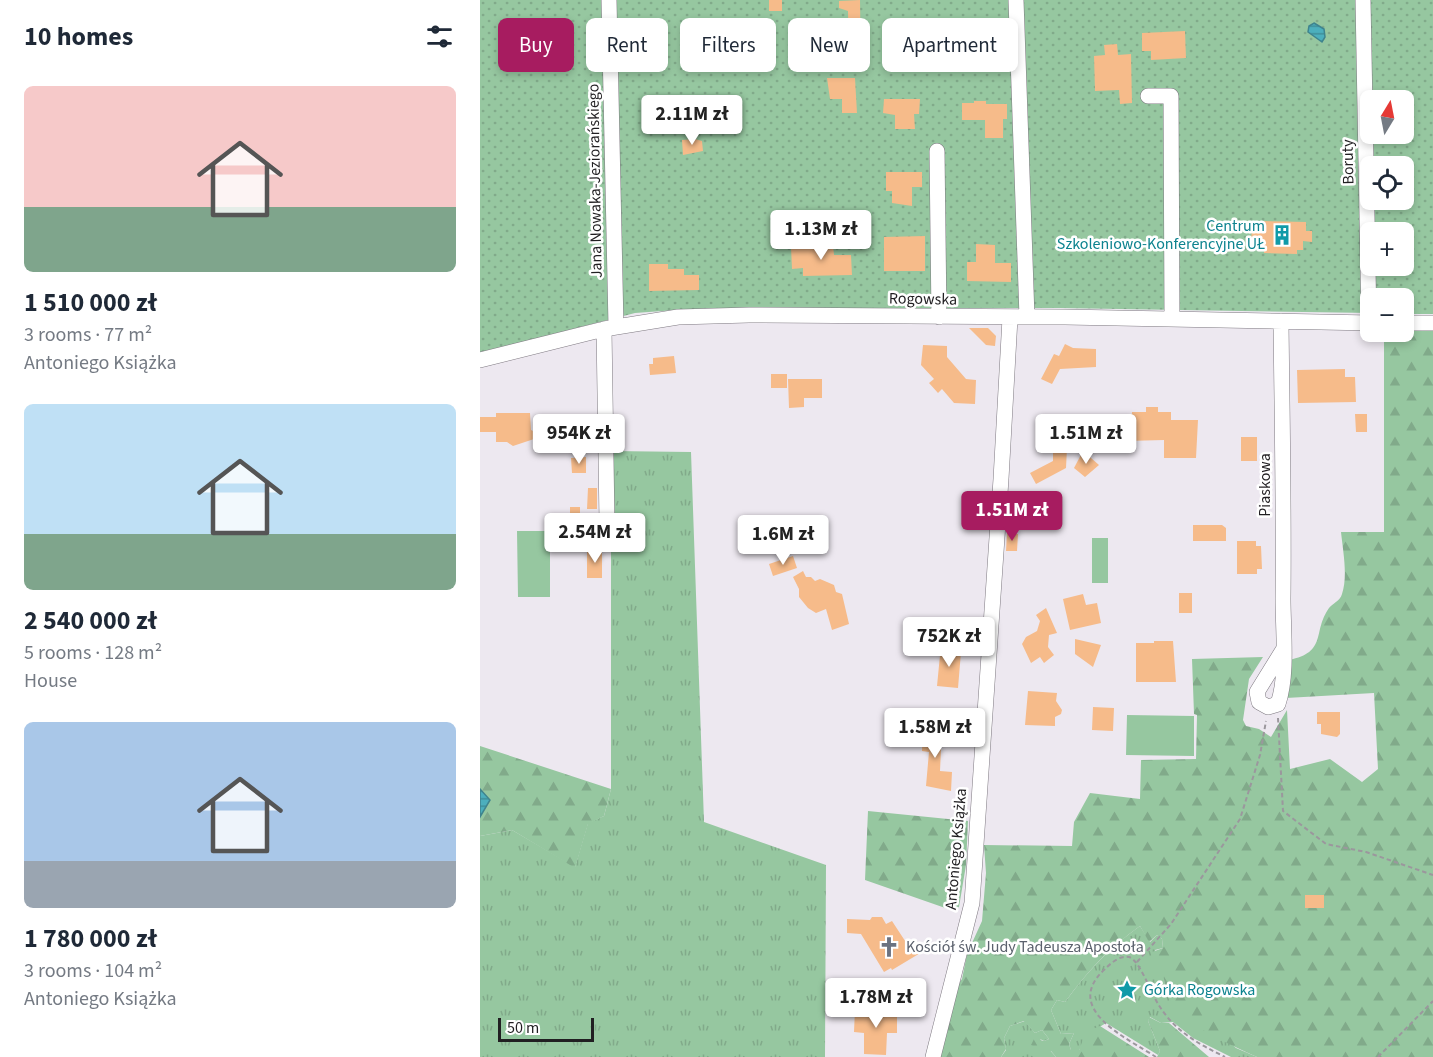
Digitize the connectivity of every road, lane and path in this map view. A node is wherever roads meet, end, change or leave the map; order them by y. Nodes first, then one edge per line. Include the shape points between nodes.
1 (609, 0) edge
2 (1016, 0) edge
3 (1363, 0) edge
4 (1148, 96) dead end
5 (937, 151) dead end
6 (1369, 288) edge
7 (939, 317) junction
8 (1026, 317) junction
9 (1010, 318) junction
10 (1172, 318) junction
11 (1281, 321) junction
12 (1360, 323) edge
13 (1414, 323) edge
14 (1433, 323) edge
15 (610, 328) junction
16 (480, 360) edge
17 (607, 522) dead end
18 (1283, 650) junction
19 (1275, 705) junction
20 (1433, 875) edge
21 (1137, 962) junction
22 (1433, 1001) edge
23 (933, 1057) edge
24 (1156, 1057) edge
25 (1225, 1057) edge
26 (1378, 1057) edge

1 - 15 street, Jana Nowaka-Jeziorańskiego
2 - 8 street
3 - 6 street, Boruty
4 - 10 street via 1171,96
5 - 7 street
7 - 9 street, Rogowska
7 - 15 street, Rogowska via 678,317
8 - 9 street, Rogowska
8 - 10 street, Rogowska
9 - 23 street, Antoniego Książka via 972,903
10 - 11 street, Rogowska
11 - 12 street, Rogowska
11 - 18 street, Piaskowa
13 - 14 street
15 - 16 street, Rogowska
15 - 17 street, Jana Nowaka-Jeziorańskiego
18 - 19 street, Piaskowa via 1282,682
18 - 19 street via 1257,692 1260,702
19 - 20 path via 1283,811 1326,843
19 - 21 path via 1264,726 1260,755 1240,819 1171,924
21 - 24 path via 1125,957 1107,967 1095,982 1090,1001 1100,1019
21 - 25 path via 1168,1020 1187,1037
22 - 26 path

